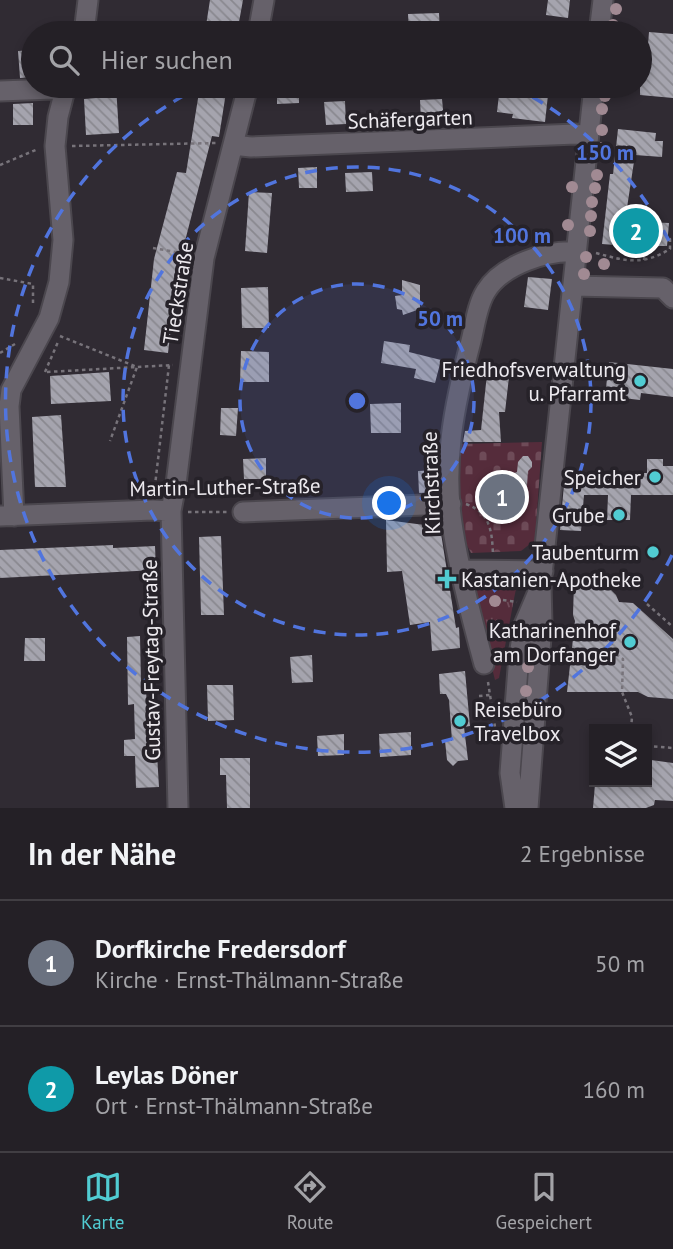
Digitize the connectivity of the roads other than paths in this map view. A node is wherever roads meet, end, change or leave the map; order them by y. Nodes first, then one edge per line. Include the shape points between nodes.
1 (88, 0) edge
2 (264, 0) edge
3 (603, 0) edge
4 (85, 21) edge
5 (260, 21) edge
6 (600, 21) edge
7 (21, 91) edge
8 (0, 92) edge
9 (63, 98) edge
10 (245, 98) edge
11 (593, 98) edge
12 (589, 135) junction
13 (233, 145) junction
14 (586, 253) junction
15 (573, 286) junction
16 (673, 298) edge
17 (451, 504) junction
18 (162, 511) junction
19 (243, 512) road end
20 (7, 516) edge
21 (462, 570) junction
22 (542, 578) junction
23 (484, 664) road end
24 (520, 774) junction
25 (177, 808) edge
26 (515, 808) edge
27 (528, 808) edge

1 - 4 street
2 - 5 street
3 - 6 street
7 - 8 street
9 - 20 street via 55,146 63,240 59,282 49,318 12,390
10 - 13 street, Tieckstraße
11 - 12 street
12 - 13 street, Schäfergarten
12 - 14 street
13 - 18 street, Tieckstraße via 204,258 176,484
14 - 15 street
14 - 17 street, Kirchstraße via 565,251 531,260 505,273 486,291 451,422
15 - 16 street via 663,289
15 - 22 street
17 - 19 street, Martin-Luther-Straße
17 - 21 street, Kirchstraße
18 - 20 street, Martin-Luther-Straße
18 - 25 street, Gustav-Freytag-Straße
21 - 22 street via 494,569
21 - 23 street, Kirchstraße
22 - 24 street via 542,624
24 - 26 street
24 - 27 street

